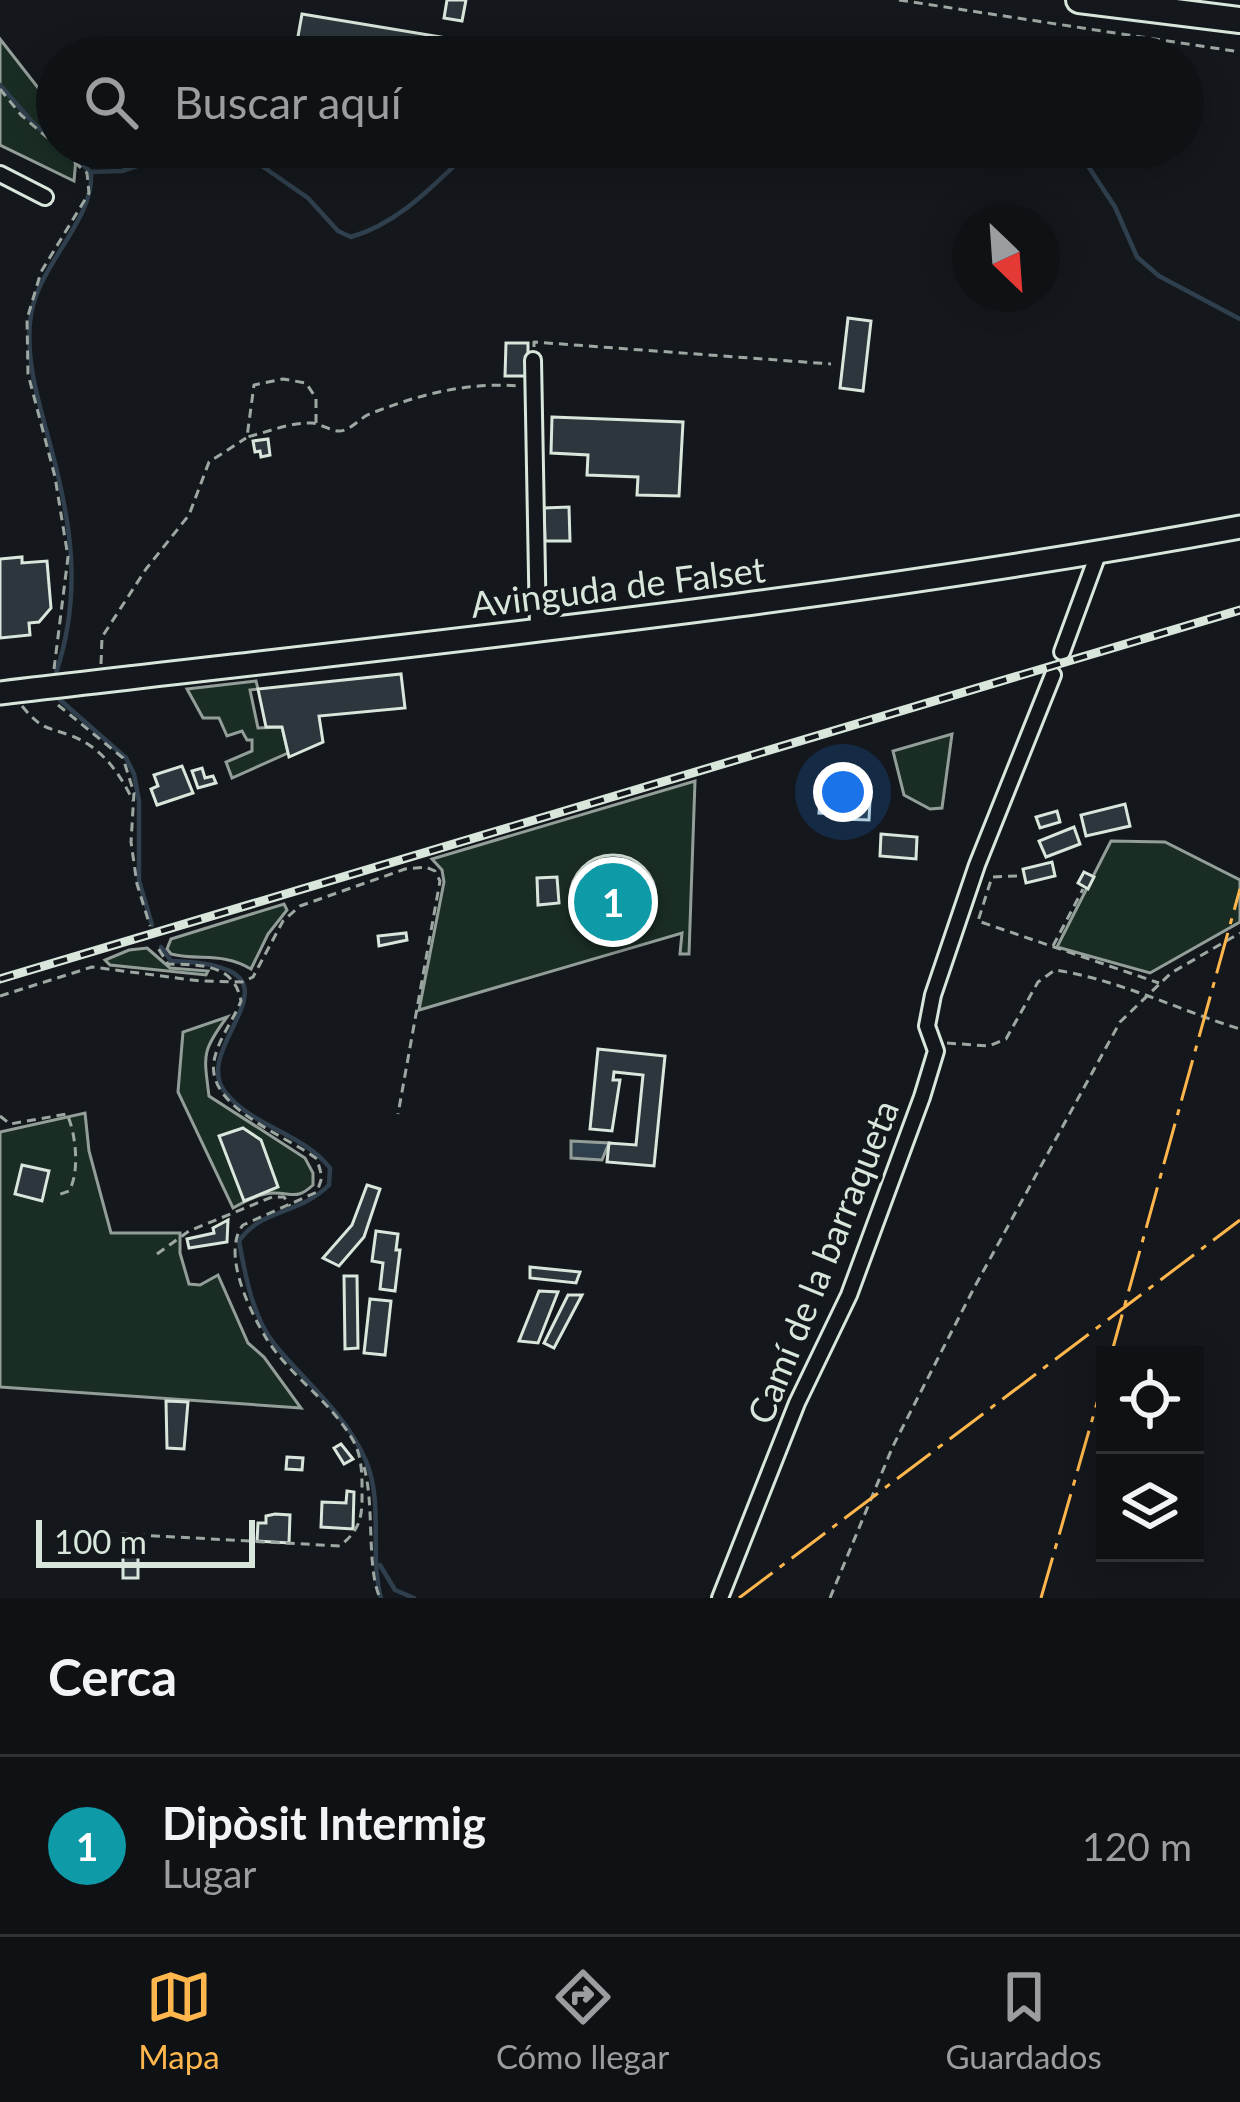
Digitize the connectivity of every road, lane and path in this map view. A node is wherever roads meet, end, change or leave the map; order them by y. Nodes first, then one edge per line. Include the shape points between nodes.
1 (899, 0) edge
2 (1078, 0) edge
3 (1240, 20) edge
4 (1135, 36) edge
5 (1204, 47) edge
6 (1240, 52) edge
7 (0, 88) edge
8 (36, 128) edge
9 (81, 168) edge
10 (0, 174) edge
11 (45, 197) dead end
12 (533, 360) joint
13 (831, 364) dead end
14 (533, 386) junction
15 (316, 423) junction
16 (248, 437) junction
17 (1240, 527) edge
18 (1098, 554) junction
19 (538, 629) junction
20 (1062, 652) dead end
21 (53, 674) dead end
22 (1054, 675) dead end
23 (99, 681) junction
24 (5, 692) edge
25 (56, 699) dead end
26 (134, 802) junction
27 (1017, 876) dead end
28 (1083, 890) dead end
29 (149, 926) dead end
30 (1240, 933) edge
31 (158, 948) dead end
32 (1052, 948) junction
33 (235, 981) junction
34 (1160, 983) junction
35 (1150, 993) junction
36 (0, 996) edge
37 (1240, 1029) edge
38 (933, 1042) junction
39 (398, 1114) dead end
40 (0, 1116) edge
41 (55, 1196) dead end
42 (290, 1206) junction
43 (157, 1254) dead end
44 (360, 1460) junction
45 (121, 1534) dead end
46 (380, 1598) edge
47 (720, 1598) edge
48 (830, 1598) edge

1 - 4 path
2 - 3 highway
5 - 6 path
7 - 8 path
9 - 21 path via 89,193 41,272 27,320 28,374 68,557
10 - 11 street
12 - 13 path via 534,342
12 - 14 street
14 - 15 path via 484,383 419,394 336,432
14 - 19 street
15 - 16 path
15 - 16 path via 316,398 306,383 262,382 250,394
16 - 23 path via 209,462 189,515 102,637
17 - 18 main road, Avinguda de Falset
18 - 19 main road, Avinguda de Falset via 868,591
18 - 20 street
19 - 23 main road, Avinguda de Falset
22 - 38 street, Camí de la barraqueta via 933,995
23 - 24 main road, Avinguda de Falset
24 - 26 path via 40,728 75,736 100,754
25 - 26 path via 123,758
26 - 29 path via 131,842
27 - 32 path via 992,877 978,921
28 - 32 path
30 - 34 path
31 - 33 path via 168,964 220,969
32 - 34 path
33 - 36 path via 92,967
33 - 39 path via 253,976 300,906 404,869 435,871 440,881
33 - 42 path via 241,1001 220,1042 214,1077 222,1096 317,1160 317,1192
34 - 35 path
35 - 37 path
35 - 38 path via 1055,970 1038,982 1006,1039 989,1046
35 - 48 path via 1120,1022 974,1288 893,1446
38 - 47 street, Camí de la barraqueta via 922,1097 849,1295
40 - 41 path via 10,1124 67,1114 74,1181
42 - 43 path via 272,1197
42 - 44 path via 254,1218 237,1234 241,1280 264,1336 333,1412
44 - 45 path via 362,1518 340,1546
44 - 46 path

